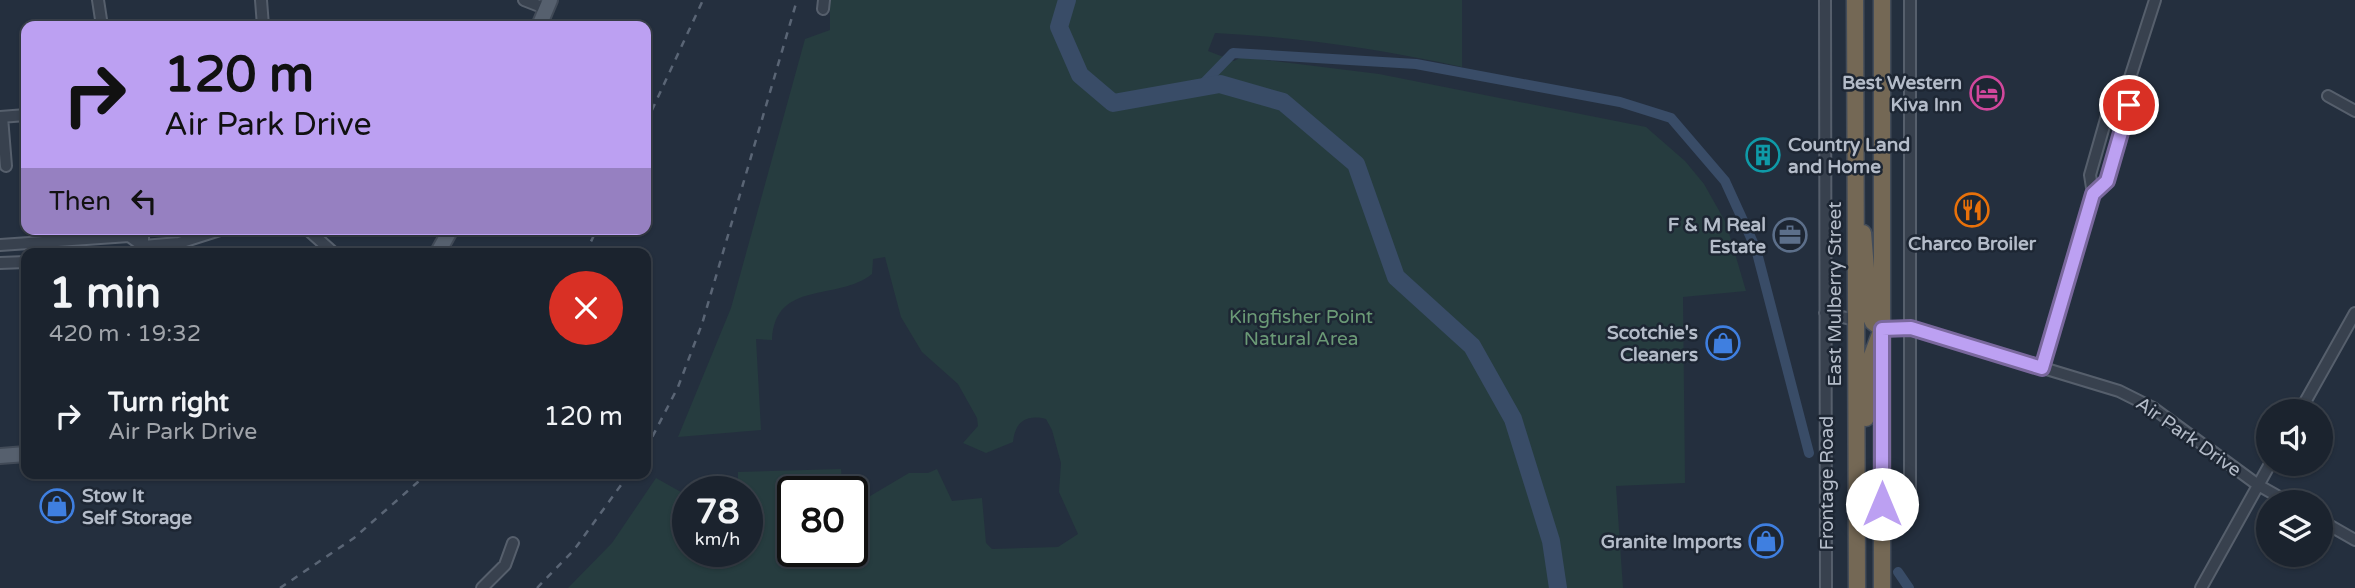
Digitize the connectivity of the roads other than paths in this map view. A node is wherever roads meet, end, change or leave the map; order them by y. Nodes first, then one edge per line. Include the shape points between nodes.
1 (98, 0) edge
2 (261, 0) edge
3 (524, 0) edge
4 (1825, 0) edge
5 (1855, 0) edge
6 (1882, 0) edge
7 (1910, 0) edge
8 (2155, 0) edge
9 (548, 5) edge
10 (101, 21) edge
11 (263, 21) edge
12 (2127, 87) junction
13 (2328, 96) dead end
14 (2355, 111) edge
15 (21, 115) edge
16 (1, 117) edge
17 (6, 166) dead end
18 (1855, 179) junction
19 (2093, 194) junction
20 (143, 235) edge
21 (204, 235) edge
22 (314, 235) edge
23 (0, 245) edge
24 (144, 246) junction
25 (141, 248) edge
26 (328, 248) edge
27 (21, 262) edge
28 (0, 263) edge
29 (1825, 313) junction
30 (2355, 313) edge
31 (1855, 320) junction
32 (1911, 328) junction
33 (1882, 329) junction
34 (2042, 368) junction
35 (2307, 399) edge
36 (21, 454) edge
37 (0, 456) edge
38 (2263, 476) edge
39 (2258, 485) junction
40 (2267, 490) edge
41 (1882, 504) junction
42 (2333, 527) edge
43 (2355, 540) edge
44 (513, 542) dead end
45 (482, 588) edge
46 (1826, 588) edge
47 (1859, 588) edge
48 (1882, 588) edge
49 (2201, 588) edge

1 - 10 street
2 - 11 street
3 - 9 street
4 - 29 street, Frontage Road
5 - 18 highway, East Mulberry Street
6 - 33 highway
7 - 32 street
8 - 12 street
12 - 19 street via 2129,105 2107,181
12 - 19 street via 2112,98 2090,175
13 - 14 street
15 - 16 street
16 - 17 street
18 - 31 highway, East Mulberry Street
18 - 33 highway via 1870,315
19 - 34 street
20 - 24 street
21 - 24 street
22 - 26 street
23 - 24 street via 129,236
24 - 25 street
27 - 28 street
29 - 31 street
29 - 46 street, Frontage Road
30 - 35 street
31 - 47 highway, East Mulberry Street
32 - 33 street, Air Park Drive
32 - 34 street, Air Park Drive
32 - 41 street via 1910,511
33 - 41 highway
33 - 47 highway via 1867,369
34 - 39 street, Air Park Drive via 2111,388 2153,408
36 - 37 main road
38 - 39 street
39 - 40 street, Air Park Drive
39 - 49 street
41 - 48 highway
42 - 43 street
44 - 45 street via 505,565

